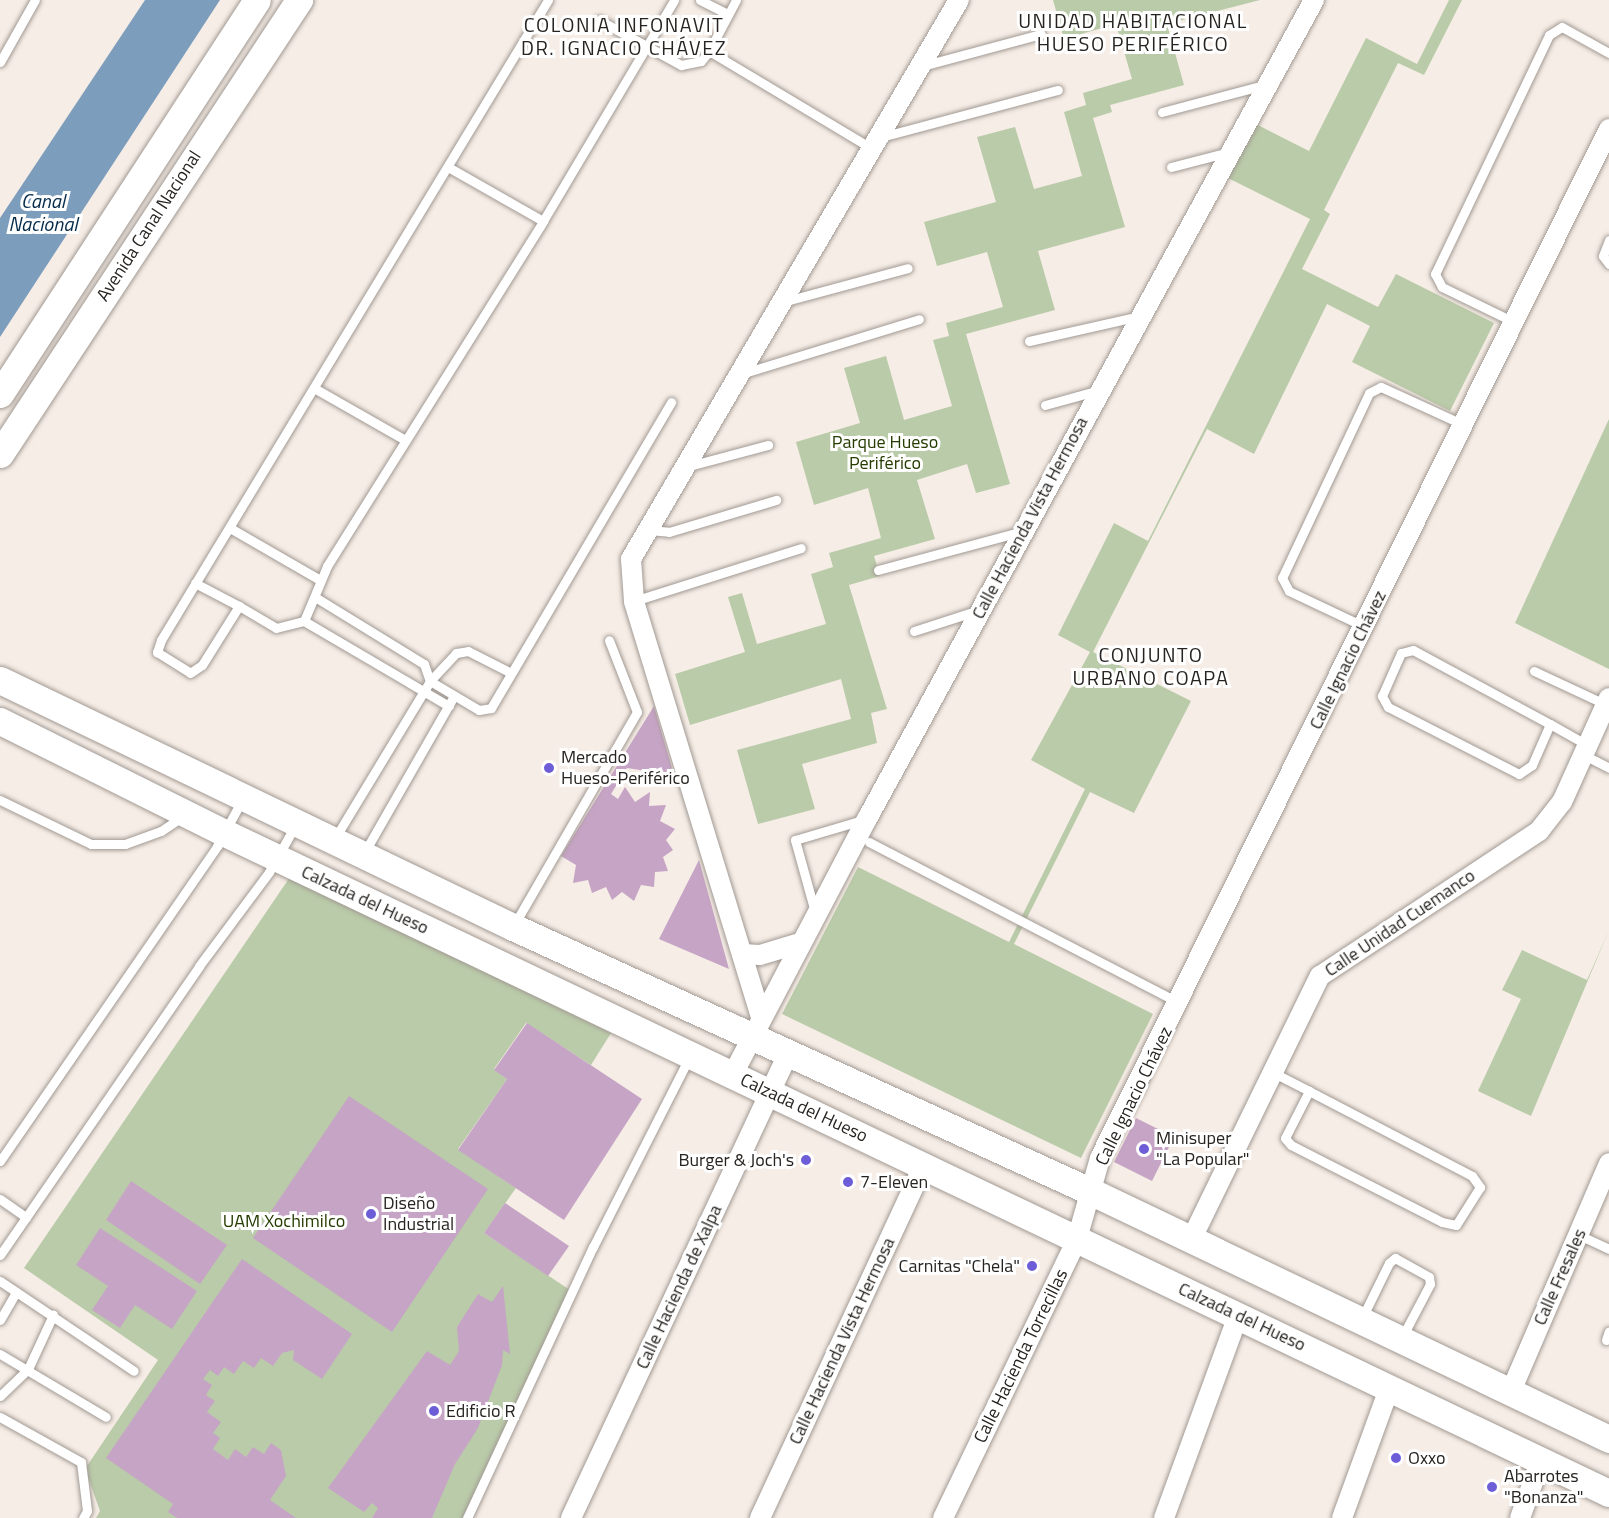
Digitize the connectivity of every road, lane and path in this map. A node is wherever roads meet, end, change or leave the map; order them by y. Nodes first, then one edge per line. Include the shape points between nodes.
1 (35, 0) edge
2 (257, 0) edge
3 (299, 0) edge
4 (548, 0) edge
5 (674, 0) edge
6 (700, 0) edge
7 (736, 0) edge
8 (959, 0) edge
9 (1314, 0) edge
10 (728, 14) junction
11 (599, 20) dead end
12 (1041, 34) dead end
13 (647, 46) junction
14 (709, 51) junction
15 (1609, 53) edge
16 (0, 62) edge
17 (917, 68) junction
18 (1267, 84) junction
19 (1058, 90) dead end
20 (1162, 112) dead end
21 (1609, 129) edge
22 (874, 143) junction
23 (1229, 152) junction
24 (1171, 167) dead end
25 (448, 168) junction
26 (543, 221) junction
27 (1609, 240) edge
28 (1609, 264) edge
29 (908, 268) dead end
30 (780, 302) junction
31 (1140, 316) junction
32 (919, 319) dead end
33 (1514, 322) junction
34 (1029, 341) dead end
35 (737, 374) junction
36 (314, 388) junction
37 (1100, 390) junction
38 (0, 394) edge
39 (671, 402) dead end
40 (1045, 405) dead end
41 (1462, 424) junction
42 (405, 440) junction
43 (768, 445) dead end
44 (0, 454) edge
45 (683, 468) junction
46 (776, 500) dead end
47 (230, 528) junction
48 (646, 530) junction
49 (1023, 531) junction
50 (801, 548) dead end
51 (878, 570) dead end
52 (320, 580) junction
53 (195, 583) junction
54 (315, 597) junction
55 (634, 601) junction
56 (238, 606) junction
57 (981, 610) junction
58 (304, 621) junction
59 (1365, 627) junction
60 (914, 632) dead end
61 (609, 640) dead end
62 (1534, 671) dead end
63 (511, 673) junction
64 (0, 680) edge
65 (430, 681) junction
66 (424, 692) junction
67 (454, 696) junction
68 (1608, 703) edge
69 (449, 706) junction
70 (0, 721) edge
71 (1550, 724) junction
72 (1587, 751) junction
73 (1609, 768) edge
74 (243, 797) junction
75 (0, 800) edge
76 (186, 814) junction
77 (867, 819) junction
78 (296, 823) junction
79 (225, 833) junction
80 (333, 841) junction
81 (868, 842) dead end
82 (363, 855) junction
83 (277, 858) junction
84 (816, 914) junction
85 (513, 927) junction
86 (800, 943) junction
87 (742, 954) junction
88 (1180, 1003) junction
89 (755, 1028) junction
90 (692, 1054) junction
91 (787, 1056) junction
92 (1274, 1073) junction
93 (733, 1074) junction
94 (1309, 1091) junction
95 (770, 1092) junction
96 (0, 1161) edge
97 (1609, 1163) edge
98 (924, 1165) junction
99 (1091, 1192) junction
100 (0, 1199) edge
101 (26, 1217) junction
102 (1579, 1235) junction
103 (1077, 1239) junction
104 (1191, 1240) junction
105 (1609, 1249) edge
106 (1, 1254) edge
107 (0, 1281) edge
108 (16, 1292) junction
109 (53, 1315) junction
110 (1238, 1316) junction
111 (1361, 1319) junction
112 (0, 1320) edge
113 (1401, 1339) junction
114 (0, 1354) edge
115 (28, 1369) junction
116 (134, 1371) dead end
117 (1390, 1386) junction
118 (1511, 1391) junction
119 (0, 1395) edge
120 (0, 1417) edge
121 (106, 1417) dead end
122 (1609, 1439) edge
123 (1541, 1460) junction
124 (1609, 1493) edge
125 (83, 1518) edge
126 (467, 1518) edge
127 (571, 1518) edge
128 (760, 1518) edge
129 (943, 1518) edge
130 (1164, 1518) edge
131 (1342, 1518) edge
132 (1520, 1518) edge

1 - 16 lane
2 - 38 main road, Avenida Canal Nacional
3 - 44 main road, Avenida Canal Nacional
4 - 25 lane
5 - 13 lane
6 - 10 lane
7 - 10 lane
8 - 17 street
9 - 18 street, Calle Hacienda Vista Hermosa
10 - 14 lane
11 - 13 lane
12 - 17 lane
13 - 14 lane via 681,65 701,61
13 - 26 lane
14 - 22 lane
15 - 33 lane via 1562,27 1549,34 1435,274 1442,287
17 - 22 street
18 - 20 lane
18 - 23 street, Calle Hacienda Vista Hermosa
19 - 22 lane
21 - 33 street, Calle Ignacio Chávez
22 - 30 street
23 - 24 lane
23 - 31 street, Calle Hacienda Vista Hermosa
25 - 26 lane
25 - 36 lane
26 - 42 lane
27 - 28 lane via 1603,256
29 - 30 lane
30 - 35 street
31 - 34 lane
31 - 37 street, Calle Hacienda Vista Hermosa
32 - 35 lane
33 - 41 street, Calle Ignacio Chávez
35 - 45 street
36 - 42 lane
36 - 47 lane
37 - 40 lane
37 - 49 street, Calle Hacienda Vista Hermosa
39 - 63 lane
41 - 59 street, Calle Ignacio Chávez
41 - 59 lane via 1381,387 1369,393 1282,578 1289,591
42 - 52 lane
43 - 45 lane
45 - 48 street
46 - 48 lane via 669,532
47 - 52 lane
47 - 53 lane
48 - 55 street via 632,559
49 - 51 lane
49 - 57 street, Calle Hacienda Vista Hermosa
50 - 55 lane
52 - 54 lane
53 - 56 lane
53 - 56 lane via 157,652 190,673 202,665
54 - 58 lane
54 - 65 lane via 424,664
55 - 87 street
56 - 58 lane via 276,628
57 - 60 lane
57 - 77 street, Calle Hacienda Vista Hermosa
58 - 66 lane
59 - 88 street, Calle Ignacio Chávez
61 - 85 lane via 637,712
62 - 68 lane
63 - 65 lane via 468,651 456,653
63 - 67 lane via 486,711
64 - 74 main road
65 - 66 lane
65 - 67 lane
66 - 69 lane
66 - 80 lane
67 - 69 lane
68 - 72 street, Calle Unidad Cuemanco
69 - 82 lane
70 - 76 main road, Calzada del Hueso
71 - 71 lane via 1413,651 1401,653 1382,696 1388,707 1519,774 1532,765
71 - 72 lane
72 - 73 lane
72 - 92 street, Calle Unidad Cuemanco via 1562,802 1539,831 1320,976
74 - 78 main road
74 - 79 lane
75 - 76 lane via 91,844 125,844 161,831
76 - 79 main road, Calzada del Hueso
77 - 84 street, Calle Hacienda Vista Hermosa
77 - 84 lane via 795,840
78 - 80 main road
78 - 83 lane
79 - 83 main road, Calzada del Hueso
79 - 96 lane
80 - 82 main road
81 - 88 lane
82 - 85 main road
83 - 90 main road, Calzada del Hueso
83 - 101 lane
84 - 86 street, Calle Hacienda Vista Hermosa
85 - 89 main road
86 - 87 street via 760,955
86 - 89 street, Calle Hacienda Vista Hermosa
87 - 89 street
88 - 99 street, Calle Ignacio Chávez via 1100,1158
89 - 91 main road
89 - 93 street, Calle Hacienda Vista Hermosa
90 - 93 main road, Calzada del Hueso
90 - 126 lane via 593,1248
91 - 95 street, Calle Hacienda de Xalpa
91 - 99 main road
92 - 94 lane
92 - 104 street, Calle Unidad Cuemanco
93 - 95 main road, Calzada del Hueso
94 - 94 lane via 1472,1176 1480,1187 1456,1225 1442,1222 1291,1145 1285,1138
95 - 98 main road, Calzada del Hueso
95 - 127 street, Calle Hacienda de Xalpa
97 - 102 street, Calle Fresales
98 - 103 main road, Calzada del Hueso
98 - 128 street, Calle Hacienda Vista Hermosa
99 - 103 street, Calle Hacienda Torrecillas
99 - 104 main road
100 - 101 lane
101 - 106 lane
102 - 105 lane
102 - 118 street, Calle Fresales
103 - 110 main road, Calzada del Hueso
103 - 129 street, Calle Hacienda Torrecillas
104 - 111 main road
107 - 108 lane
108 - 109 lane
108 - 112 lane
109 - 115 lane
109 - 116 lane
110 - 117 main road, Calzada del Hueso
110 - 130 street
111 - 113 main road
111 - 113 lane via 1395,1258 1429,1277 1430,1284
113 - 118 main road
114 - 115 lane
115 - 119 lane
115 - 121 lane
117 - 123 main road, Calzada del Hueso
117 - 131 street
118 - 122 main road
120 - 125 lane via 81,1462 87,1489 87,1511
123 - 124 main road, Calzada del Hueso
123 - 132 street

